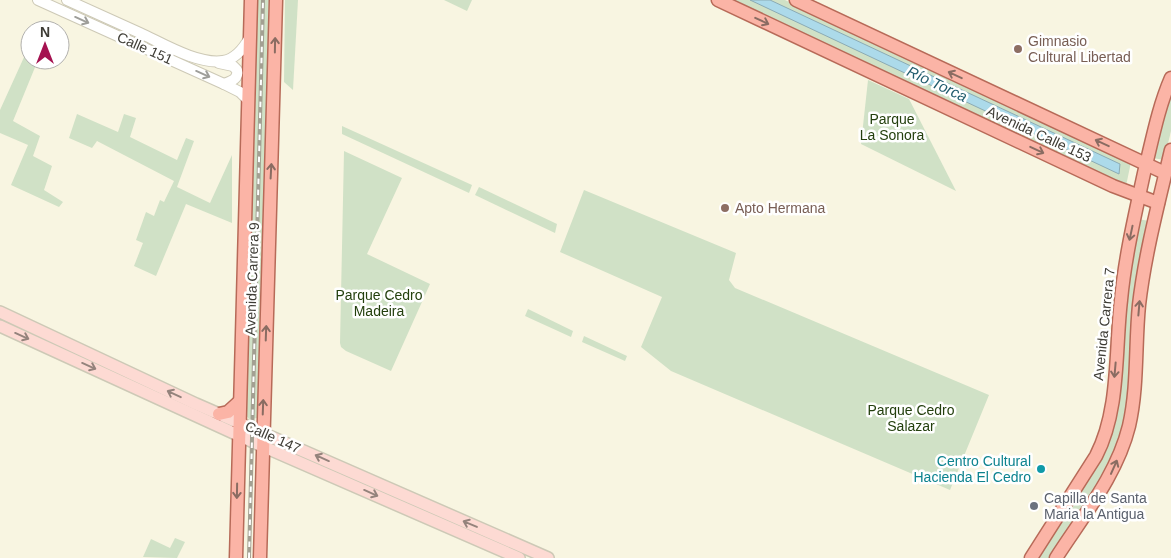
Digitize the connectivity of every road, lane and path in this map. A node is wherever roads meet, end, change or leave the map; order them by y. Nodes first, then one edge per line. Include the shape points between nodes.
1 (38, 0) edge
2 (67, 0) edge
3 (252, 0) edge
4 (276, 0) edge
5 (718, 0) edge
6 (796, 0) edge
7 (251, 36) junction
8 (211, 61) junction
9 (1171, 78) edge
10 (224, 84) junction
11 (250, 101) junction
12 (1171, 150) edge
13 (1146, 164) junction
14 (1165, 173) junction
15 (1139, 196) junction
16 (1158, 204) junction
17 (0, 312) edge
18 (0, 326) edge
19 (239, 402) junction
20 (219, 414) junction
21 (239, 428) junction
22 (262, 439) junction
23 (236, 558) edge
24 (260, 558) edge
25 (519, 558) edge
26 (548, 558) edge
27 (1031, 558) edge
28 (1056, 558) edge

1 -> 10 street, Calle 151
2 - 8 street, Calle 151 via 181,52
3 - 7 main road, Avenida Carrera 9
22 -> 4 main road, Avenida Carrera 9
5 -> 15 main road, Avenida Calle 153
13 -> 6 main road, Avenida Calle 153
7 - 8 street, Calle 151 via 234,57
7 - 11 main road, Avenida Carrera 9
8 - 10 street via 236,67 237,76
9 - 13 main road, Avenida Carrera 7
10 - 11 street, Calle 151
11 - 19 main road, Avenida Carrera 9
12 - 14 main road
13 - 14 main road, Avenida Calle 153
13 - 15 main road, Avenida Carrera 7
14 - 16 main road
15 - 16 main road, Avenida Calle 153
15 -> 27 main road, Avenida Carrera 7 via 1125,264 1110,421 1096,456
28 -> 16 main road via 1110,475 1129,426 1142,281
20 -> 17 main road, Calle 147
18 -> 21 main road, Calle 147
19 - 20 main road via 228,412
19 - 21 main road, Avenida Carrera 9
20 - 21 main road, Calle 147
21 - 22 main road, Calle 147
21 -> 23 main road, Avenida Carrera 9
22 - 24 main road, Avenida Carrera 9
22 -> 25 main road, Calle 147
26 -> 22 main road, Calle 147

